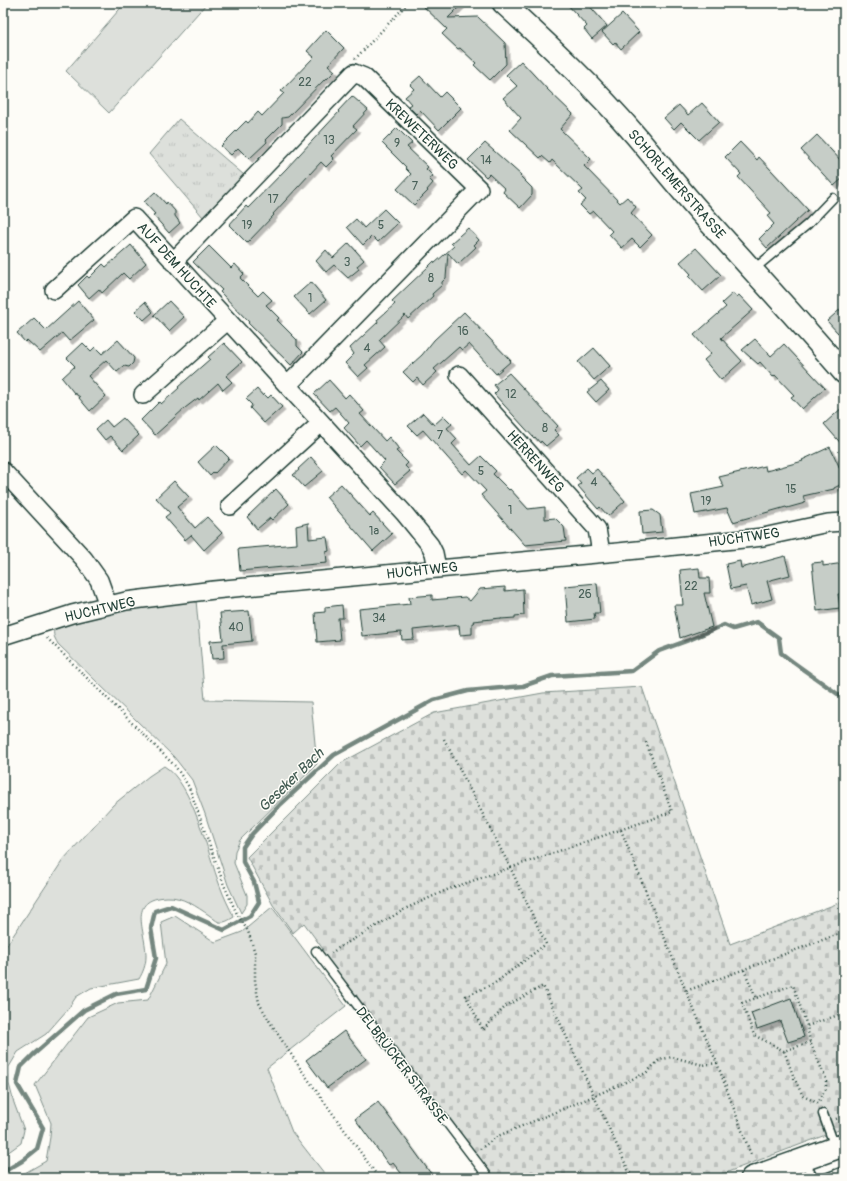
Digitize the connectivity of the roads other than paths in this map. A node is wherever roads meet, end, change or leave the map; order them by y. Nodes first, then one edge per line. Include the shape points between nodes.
1 (503, 3) edge
2 (834, 198) dead end
3 (173, 262) junction
4 (753, 270) junction
5 (54, 290) dead end
6 (228, 321) junction
7 (844, 373) edge
8 (459, 375) dead end
9 (288, 385) junction
10 (143, 395) dead end
11 (321, 423) junction
12 (3, 471) edge
13 (230, 506) dead end
14 (844, 522) edge
15 (601, 553) junction
16 (437, 568) junction
17 (108, 605) junction
18 (3, 636) edge
19 (316, 951) dead end
20 (822, 1114) dead end
21 (840, 1146) edge
22 (808, 1169) edge
23 (844, 1171) edge
24 (488, 1178) edge
25 (752, 1178) edge
26 (826, 1178) edge

1 - 4 street, SCHORLEMERSTRASSE via 550,46 608,106
2 - 4 lane via 808,224
3 - 5 street, AUF DEM HUCHTE via 134,218
3 - 6 street, AUF DEM HUCHTE
3 - 9 street, KREWETERWEG via 354,73 364,77 479,189
4 - 7 street, SCHORLEMERSTRASSE
6 - 9 street, AUF DEM HUCHTE
6 - 10 street, AUF DEM HUCHTE
8 - 15 street, HERRENWEG via 597,529
9 - 11 street, AUF DEM HUCHTE
11 - 13 street
11 - 16 street, AUF DEM HUCHTE via 430,545
12 - 17 street via 84,559 99,580
14 - 15 street, HUCHTWEG via 763,537
15 - 16 street, HUCHTWEG
16 - 17 street, HUCHTWEG via 214,590
17 - 18 street, HUCHTWEG
19 - 24 lane, DELBRÜCKER STRASSE
20 - 21 lane
21 - 22 main road
22 - 25 main road
23 - 26 lane

